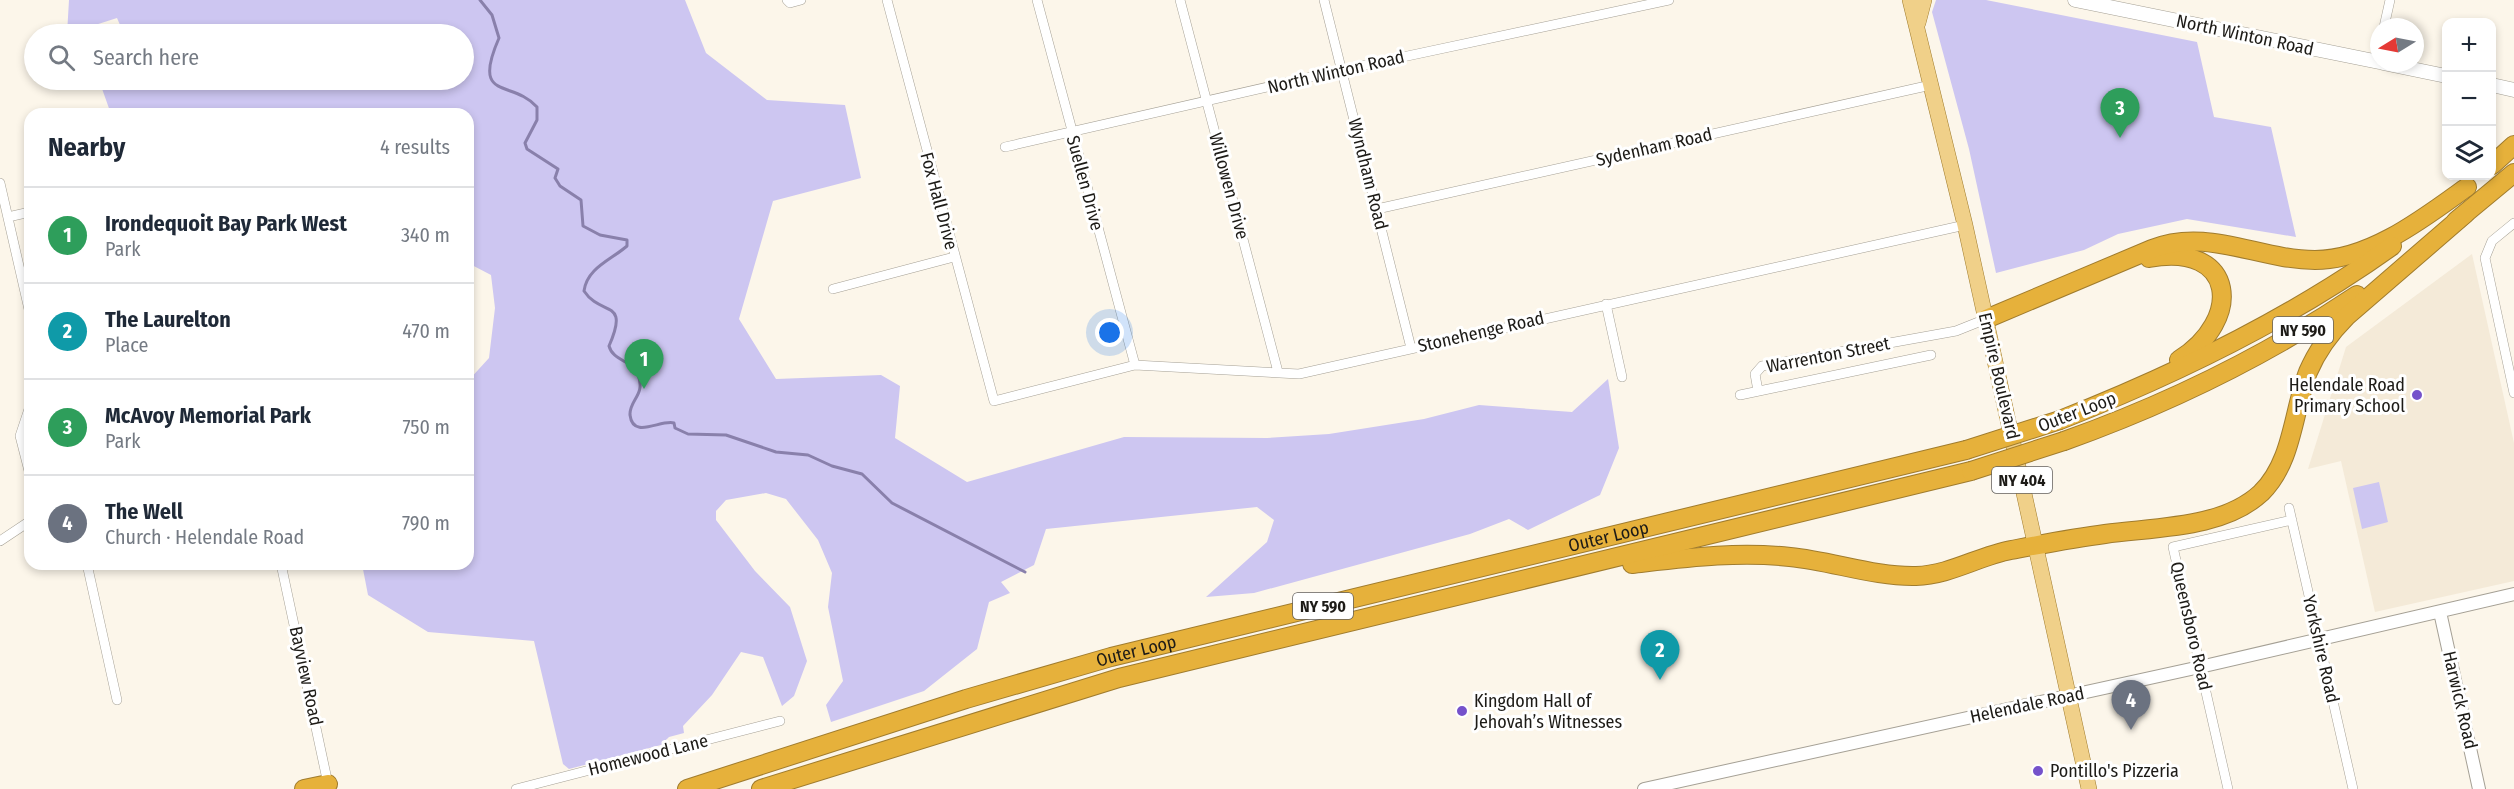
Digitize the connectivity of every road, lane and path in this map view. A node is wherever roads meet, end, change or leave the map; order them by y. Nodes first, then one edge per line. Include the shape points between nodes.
1 (787, 0) edge
2 (801, 0) edge
3 (887, 0) edge
4 (1037, 0) edge
5 (1180, 0) edge
6 (1324, 0) edge
7 (1669, 0) edge
8 (1910, 0) edge
9 (1924, 0) edge
10 (2076, 0) edge
11 (2390, 0) edge
12 (2105, 3) edge
13 (2386, 18) edge
14 (1918, 32) junction
15 (2370, 57) edge
16 (1341, 70) junction
17 (2424, 70) edge
18 (2442, 75) edge
19 (1931, 85) junction
20 (2496, 86) edge
21 (2514, 90) edge
22 (1207, 101) junction
23 (1071, 131) junction
24 (2514, 145) edge
25 (1005, 147) dead end
26 (2496, 161) edge
27 (2514, 173) edge
28 (2473, 181) edge
29 (0, 183) edge
30 (1377, 209) junction
31 (24, 213) edge
32 (2465, 214) junction
33 (8, 217) junction
34 (2514, 223) edge
35 (1965, 225) junction
36 (954, 257) junction
37 (2101, 271) junction
38 (24, 288) edge
39 (833, 289) dead end
40 (1606, 304) junction
41 (1986, 319) junction
42 (1922, 338) junction
43 (1411, 348) junction
44 (1135, 365) junction
45 (1278, 372) junction
46 (1622, 377) dead end
47 (1758, 392) junction
48 (2514, 393) edge
49 (1740, 395) dead end
50 (994, 401) joint
51 (2060, 420) junction
52 (24, 424) edge
53 (24, 452) edge
54 (2289, 508) dead end
55 (2292, 520) junction
56 (24, 525) edge
57 (0, 541) edge
58 (2037, 545) junction
59 (88, 570) edge
60 (283, 570) edge
61 (1559, 572) junction
62 (2514, 594) edge
63 (2440, 612) junction
64 (2319, 640) junction
65 (2200, 667) junction
66 (2069, 696) junction
67 (117, 700) dead end
68 (780, 721) dead end
69 (1696, 784) edge
70 (329, 786) edge
71 (304, 789) edge
72 (516, 789) edge
73 (687, 789) edge
74 (762, 789) edge
75 (1644, 789) edge
76 (2089, 789) edge
77 (2228, 789) edge
78 (2353, 789) edge
79 (2479, 789) edge

1 - 2 street
3 - 36 street, Fox Hall Drive
4 - 23 street, Suellen Drive
5 - 22 street, Willowen Drive
6 - 16 street, Wyndham Road
7 - 16 street, North Winton Road
8 - 14 main road, Empire Boulevard / NY 404
9 - 14 main road
10 - 12 main road, North Winton Road
11 - 13 street
12 - 15 main road, North Winton Road
14 - 19 main road, Empire Boulevard / NY 404
16 - 22 street, North Winton Road
16 - 30 street, Wyndham Road
17 - 18 main road, North Winton Road
19 - 30 street, Sydenham Road
19 - 35 main road, Empire Boulevard / NY 404
20 - 21 main road
22 - 23 street, North Winton Road
22 - 45 street, Willowen Drive
23 - 25 street, North Winton Road
23 - 44 street, Suellen Drive
24 - 26 highway
27 - 32 highway, Outer Loop / NY 590
28 - 37 highway via 2396,233 2342,257 2306,260 2185,241 2158,246
28 - 51 highway, Outer Loop / NY 590 via 2373,259 2267,325 2170,374
29 - 33 street
30 - 43 street, Wyndham Road
31 - 33 street
32 - 58 highway via 2331,334 2308,372 2280,464 2257,496 2236,509 2205,520
32 - 61 highway, Outer Loop / NY 590, bridge via 2357,295 2286,340 2181,394 2064,441 1971,471
33 - 38 street
34 - 48 street via 2492,241 2485,258
35 - 40 street, Stonehenge Road
35 - 41 main road, Empire Boulevard / NY 404
36 - 39 street
36 - 50 street, Fox Hall Drive
37 - 41 highway
37 - 51 highway via 2161,256 2194,257 2217,278 2221,296 2219,315 2206,339 2186,355
40 - 43 street, Stonehenge Road
40 - 46 street
41 - 42 street, Warrenton Street via 1962,330
41 - 58 main road, Empire Boulevard / NY 404
42 - 47 street, Warrenton Street via 1762,366 1755,374
42 - 47 street, Warrenton Street via 1928,356
43 - 45 street, Stonehenge Road via 1299,374
44 - 45 street, Stonehenge Road
44 - 50 street, Stonehenge Road
47 - 49 street, Warrenton Street
51 - 73 highway, Outer Loop / NY 590, bridge via 1966,450 1095,661
52 - 53 street via 20,436
54 - 55 street, Yorkshire Road
55 - 64 street, Yorkshire Road
55 - 65 street, Queensboro Road via 2173,547
56 - 57 street
58 - 61 highway via 1919,576 1752,554
58 - 66 main road, Empire Boulevard
59 - 67 street
60 - 70 street, Bayview Road
61 - 74 highway, Outer Loop / NY 590 via 1119,678
62 - 63 street, Helendale Road
63 - 64 street, Helendale Road
63 - 79 street, Harwick Road
64 - 65 street, Helendale Road
64 - 78 street, Yorkshire Road
65 - 66 street, Helendale Road
65 - 77 street, Queensboro Road
66 - 69 street, Helendale Road
66 - 76 main road, Empire Boulevard
68 - 72 street, Homewood Lane
69 - 75 street, Helendale Road
70 - 71 highway

